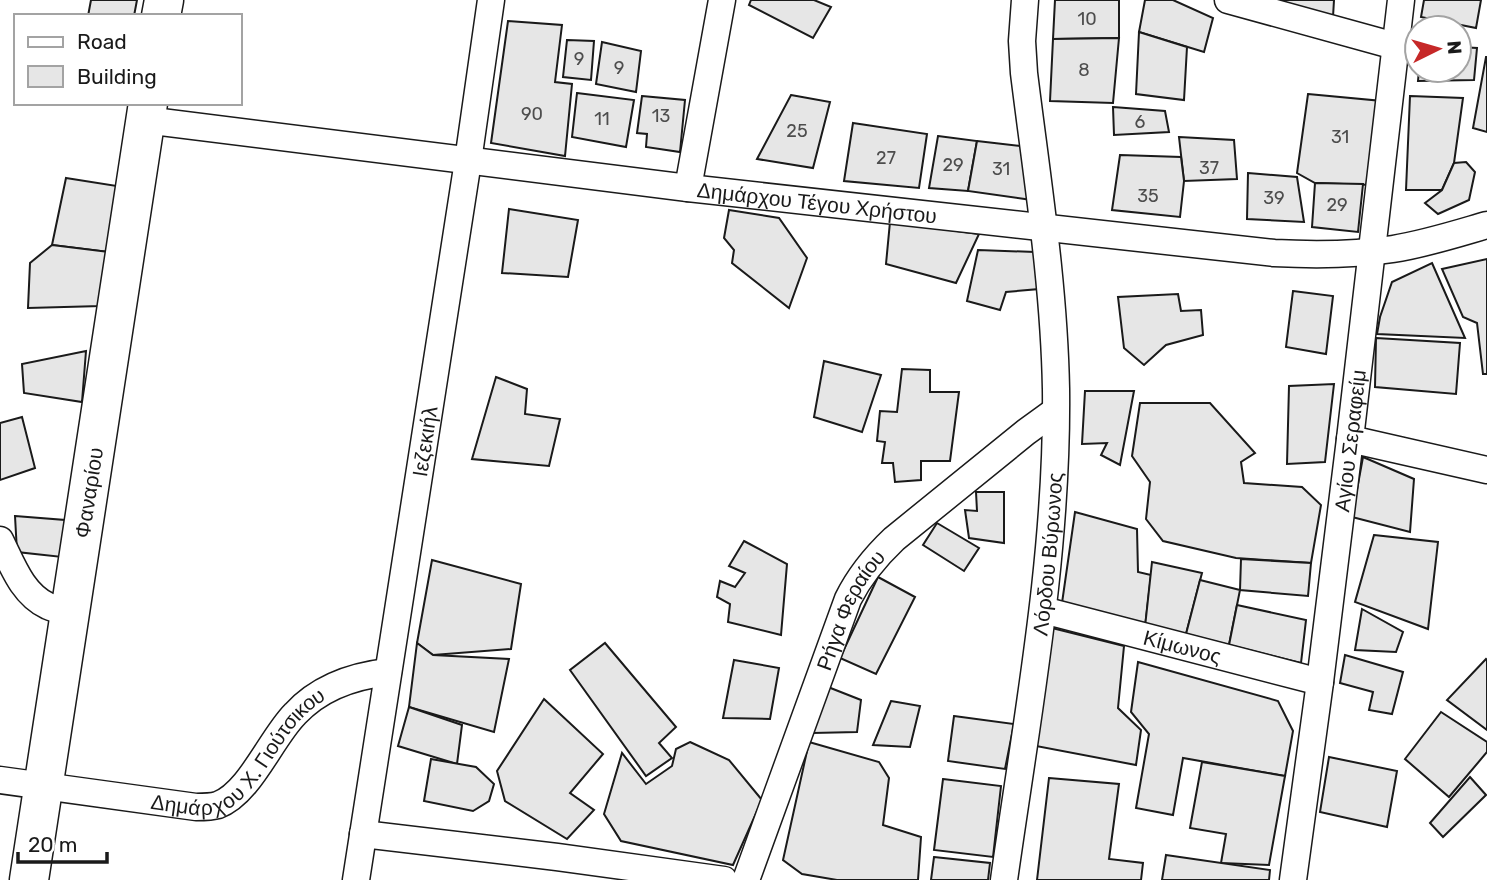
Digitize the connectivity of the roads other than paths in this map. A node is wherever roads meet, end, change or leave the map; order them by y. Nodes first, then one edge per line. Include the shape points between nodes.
1 (491, 0) edge
2 (722, 0) edge
3 (1025, 0) edge
4 (1228, 0) edge
5 (1401, 0) edge
6 (1395, 46) junction
7 (146, 112) edge
8 (468, 161) junction
9 (688, 188) junction
10 (1487, 225) edge
11 (1044, 226) junction
12 (1371, 252) junction
13 (1055, 411) junction
14 (1350, 439) junction
15 (1487, 470) edge
16 (0, 540) edge
17 (1043, 610) junction
18 (70, 613) junction
19 (388, 672) junction
20 (1320, 682) junction
21 (0, 780) edge
22 (43, 786) junction
23 (363, 834) junction
24 (29, 880) edge
25 (356, 880) edge
26 (724, 880) edge
27 (746, 880) edge
28 (1004, 880) edge
29 (1293, 880) edge

1 - 8 street, Ιεζεκιήλ
2 - 9 street
3 - 11 street, Λόρδου Βύρωνος via 1024,73
4 - 6 street
5 - 6 street, Αγίου Σεραφείμ
6 - 12 street, Αγίου Σεραφείμ
7 - 8 street, Δημάρχου Τέγου Χρήστου
7 - 18 main road, Φαναρίου
8 - 9 street, Δημάρχου Τέγου Χρήστου
8 - 19 street, Ιεζεκιήλ
9 - 11 street, Δημάρχου Τέγου Χρήστου
10 - 12 street, Δημάρχου Τέγου Χρήστου via 1421,244
11 - 12 street, Δημάρχου Τέγου Χρήστου via 1285,253
11 - 13 street, Λόρδου Βύρωνος via 1054,331
12 - 14 street, Αγίου Σεραφείμ
13 - 17 street, Λόρδου Βύρωνος
13 - 27 street, Ρήγα Φεραίου via 894,539 857,581
14 - 15 street
14 - 20 street, Αγίου Σεραφείμ
16 - 18 street via 31,594
17 - 20 street, Κίμωνος
17 - 28 street, Λόρδου Βύρωνος
18 - 22 main road, Φαναρίου
19 - 22 street, Δημάρχου Χ. Γιούτσικου via 345,681 305,704 240,788 217,805 196,807
19 - 23 street, Ιεζεκιήλ
20 - 29 street, Αγίου Σεραφείμ
21 - 22 street, Δημάρχου Χ. Γιούτσικου
22 - 24 main road, Φαναρίου
23 - 25 street, Ιεζεκιήλ
23 - 26 street

